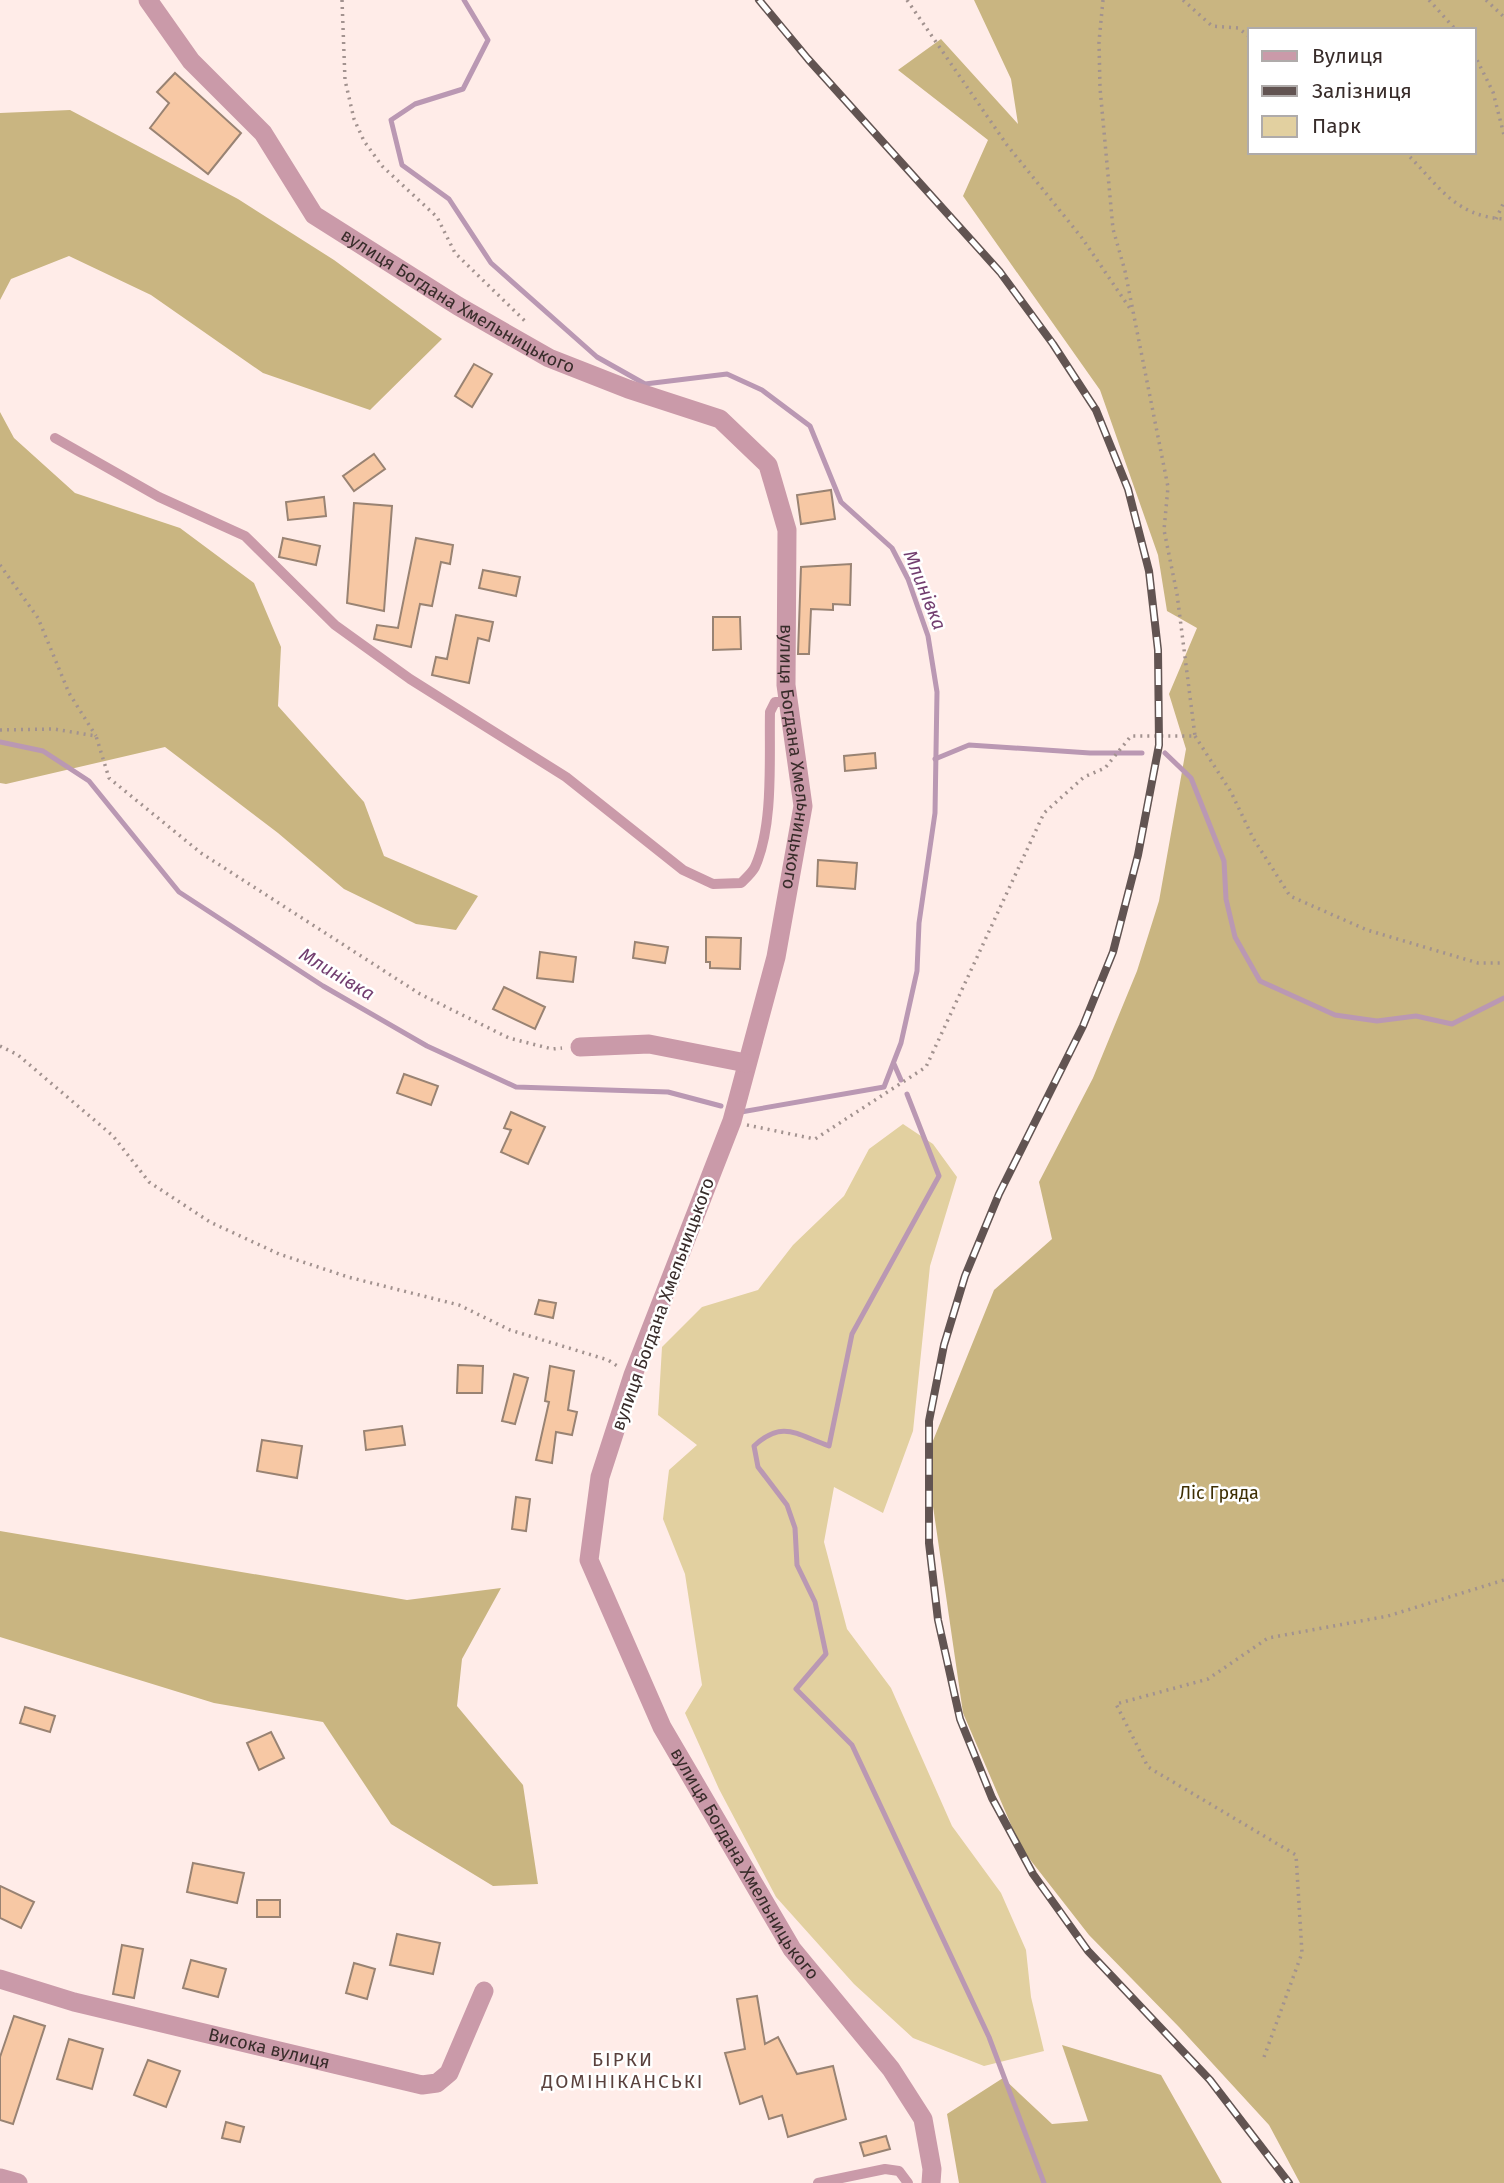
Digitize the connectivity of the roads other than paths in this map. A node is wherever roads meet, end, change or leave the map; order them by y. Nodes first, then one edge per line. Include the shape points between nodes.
1 (148, 0) edge
2 (55, 439) dead end
3 (789, 702) junction
4 (580, 1047) road end
5 (746, 1063) junction
6 (0, 1979) edge
7 (484, 1991) dead end
8 (0, 2178) edge
9 (18, 2183) edge
10 (818, 2183) edge
11 (908, 2183) edge
12 (931, 2183) edge

1 - 3 street, вулиця Богдана Хмельницького via 191,61 262,133 314,215 549,358 720,419 768,465 787,530
2 - 3 lane via 245,536 346,633 566,777 683,870 713,884 741,883 754,869 763,838 770,712 775,702
3 - 5 street, вулиця Богдана Хмельницького via 803,806 776,957
4 - 5 street via 649,1044
5 - 12 street, вулиця Богдана Хмельницького via 732,1121 633,1375 600,1477 589,1560 662,1727 792,1950 891,2069 923,2119
6 - 7 street, Висока вулиця via 74,2002 422,2085 437,2083 449,2073
8 - 9 street
10 - 11 lane via 885,2169 899,2171

